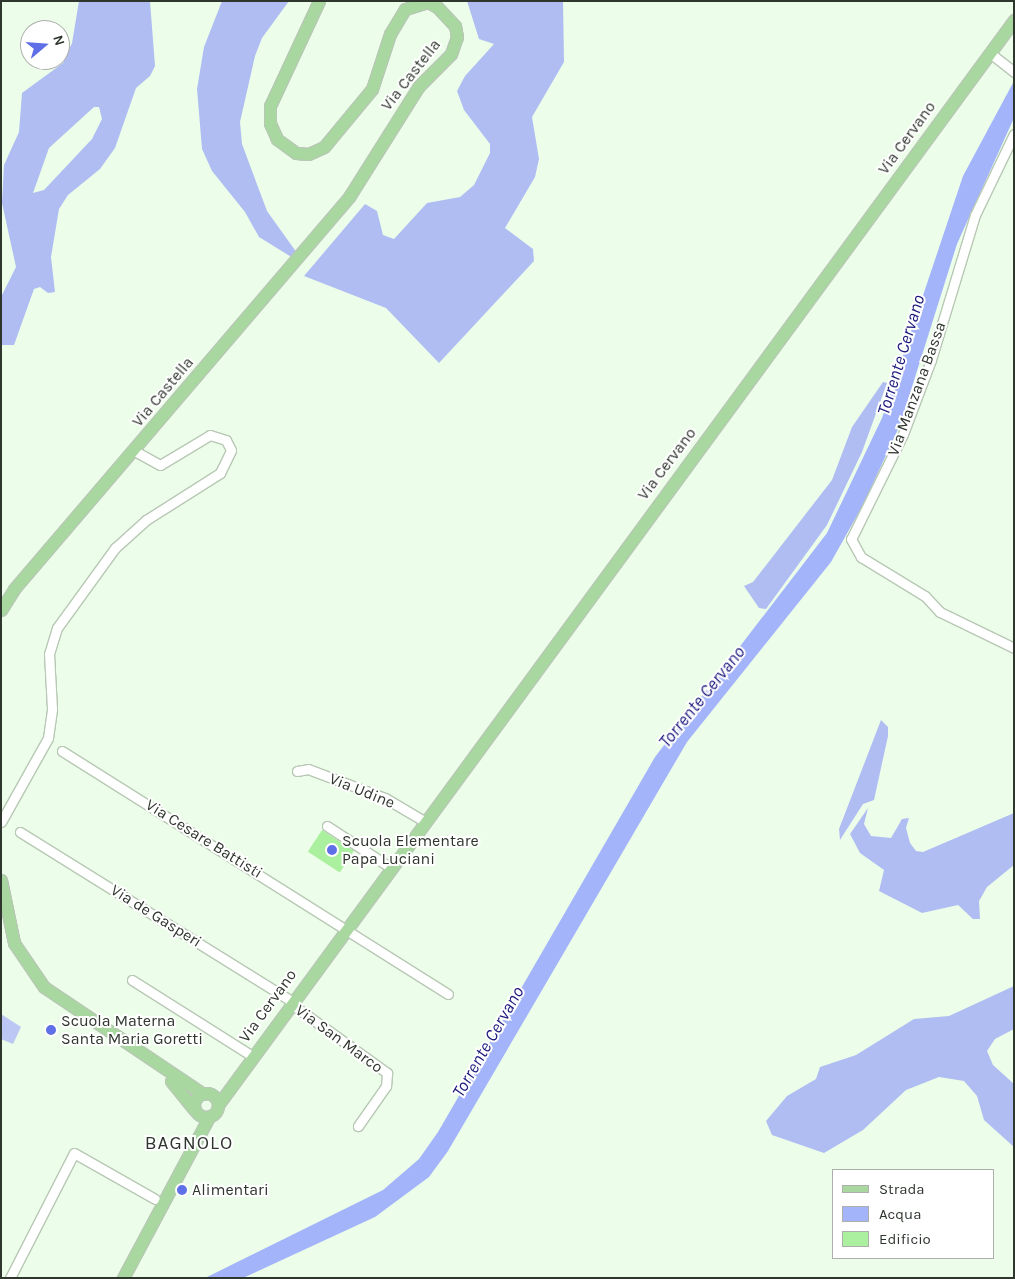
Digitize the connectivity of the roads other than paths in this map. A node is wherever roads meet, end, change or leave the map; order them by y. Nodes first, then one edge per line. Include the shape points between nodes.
1 (319, 1) edge
2 (1014, 20) edge
3 (990, 53) junction
4 (1013, 72) edge
5 (1014, 134) edge
6 (135, 451) junction
7 (1, 610) edge
8 (1014, 648) edge
9 (62, 751) dead end
10 (297, 771) dead end
11 (424, 821) junction
12 (1, 822) edge
13 (327, 826) dead end
14 (20, 832) dead end
15 (390, 867) junction
16 (1, 880) edge
17 (346, 927) junction
18 (132, 980) dead end
19 (448, 994) dead end
20 (290, 1002) junction
21 (252, 1056) junction
22 (154, 1064) junction
23 (235, 1081) junction
24 (206, 1094) junction
25 (218, 1105) junction
26 (195, 1110) junction
27 (208, 1117) junction
28 (358, 1126) dead end
29 (195, 1146) junction
30 (156, 1198) dead end
31 (10, 1278) edge
32 (123, 1278) edge

1 - 6 main road, Via Castella via 270,106 270,123 277,139 296,153 308,154 324,147 372,89 390,34 405,9 428,2 455,26 457,37 451,54 419,86 349,197
2 - 3 main road, Via Cervano
3 - 4 street
3 - 11 main road, Via Cervano
5 - 8 street, Via Manzana Bassa via 975,215 931,360 903,434 851,538 861,557 925,596 940,612
6 - 7 main road, Via Castella via 14,589
6 - 12 street, Via Castella via 160,465 201,439 218,435 226,440 231,450 220,473 146,520 115,548 57,628 49,654 52,709 48,738
9 - 17 street, Via Cesare Battisti
10 - 11 street, Via Udine via 308,769 385,798
11 - 15 main road, Via Cervano
13 - 15 street
14 - 20 street, Via de Gasperi
15 - 17 main road, Via Cervano
16 - 22 main road via 14,943 37,980 67,1006
17 - 19 street
17 - 20 main road, Via Cervano
18 - 21 street
20 - 21 main road, Via Cervano
20 - 28 street, Via San Marco via 387,1073 386,1086
21 - 23 main road, Via Cervano
22 - 24 main road
22 - 26 main road
23 - 24 main road via 221,1092
23 - 25 main road, Via Cervano
24 - 25 main road
24 - 26 main road via 196,1098
25 - 27 main road, Via Cervano
26 - 27 main road
26 - 29 main road
27 - 29 main road
29 - 32 main road
30 - 31 street via 74,1153

